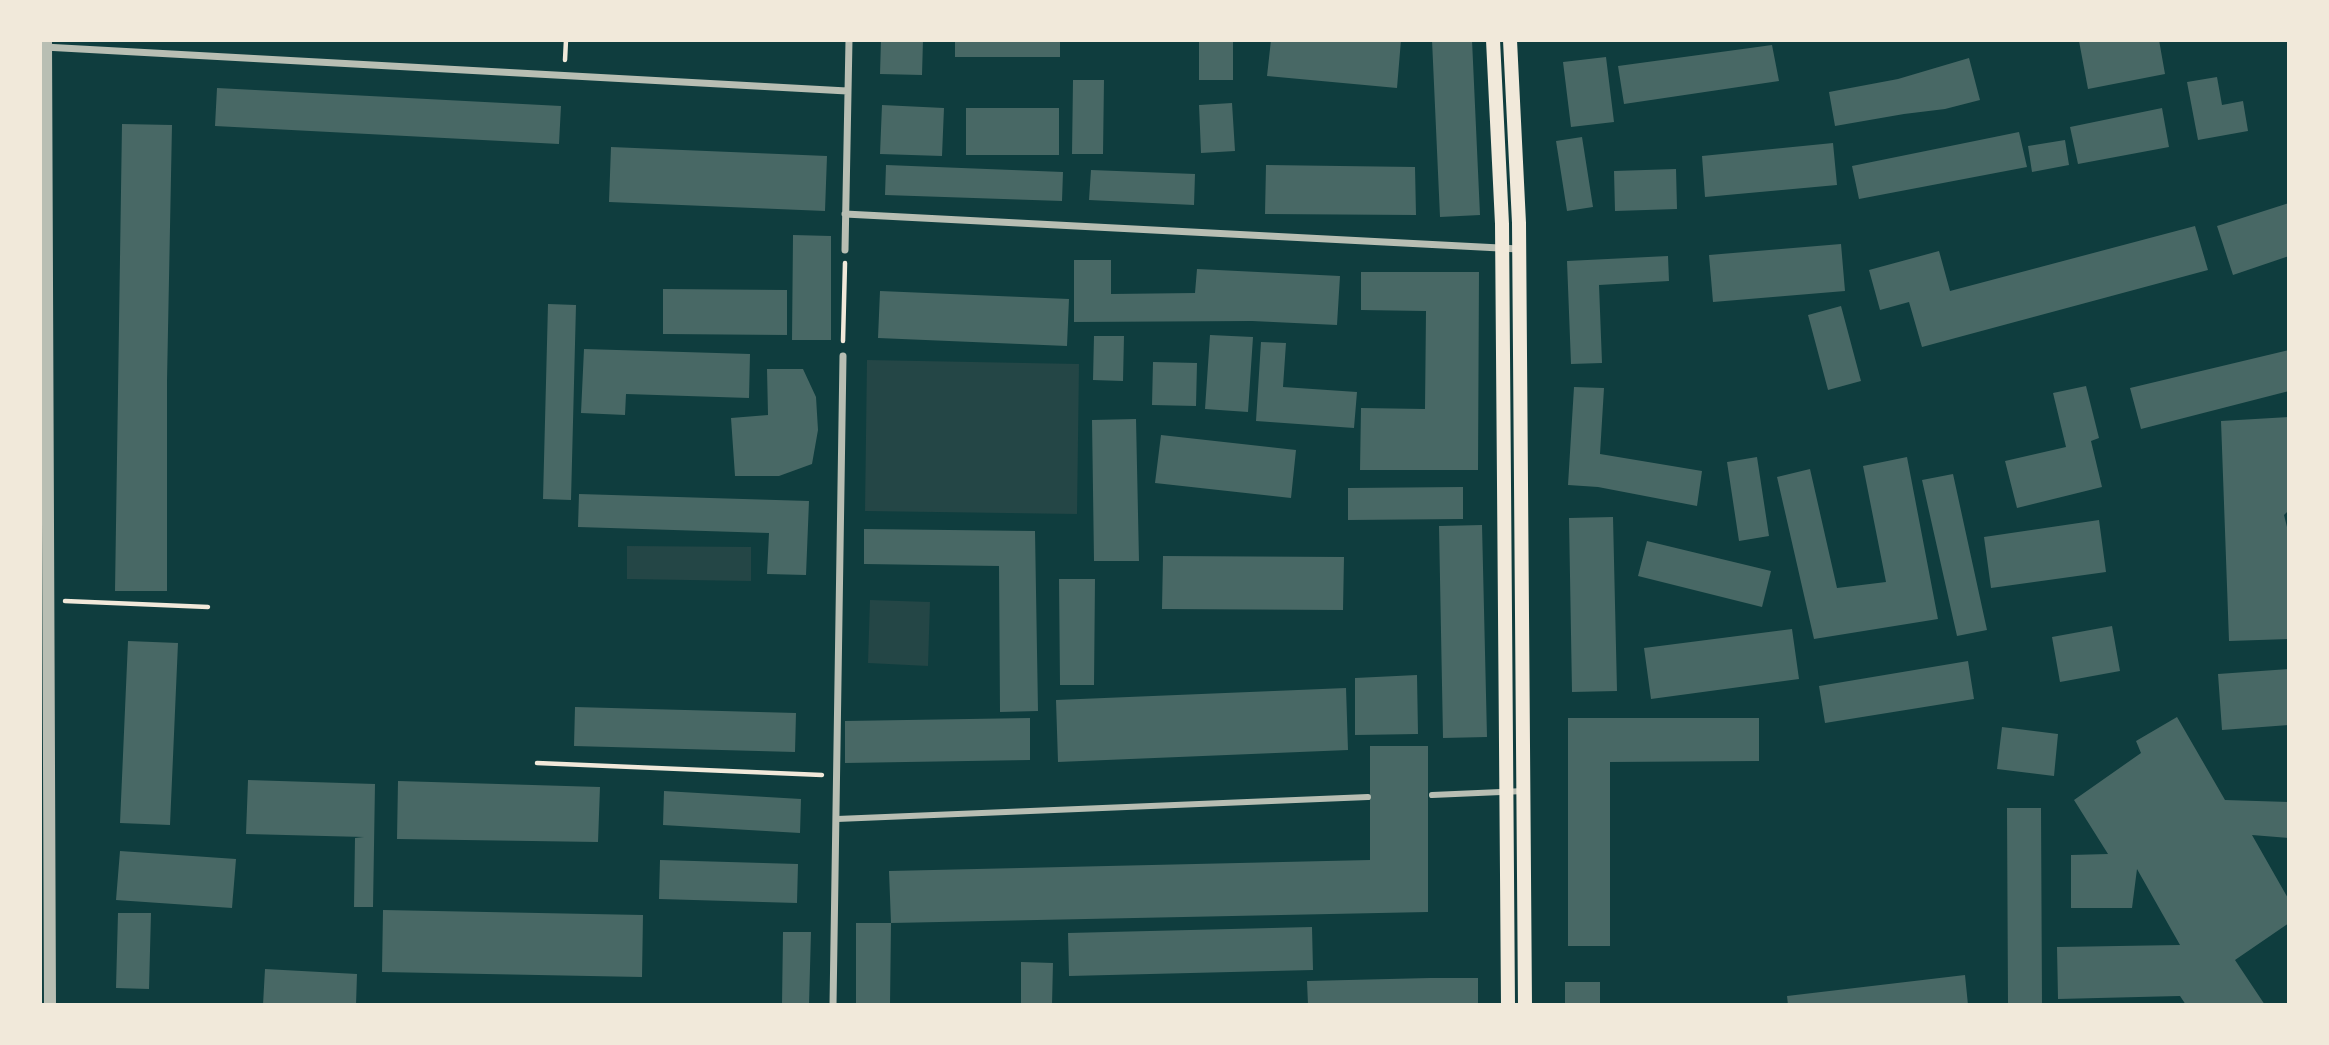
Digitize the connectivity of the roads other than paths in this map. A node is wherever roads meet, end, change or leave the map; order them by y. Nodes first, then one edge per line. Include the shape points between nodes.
1 (849, 40) edge
2 (1493, 40) edge
3 (1510, 40) edge
4 (44, 45) edge
5 (847, 91) junction
6 (845, 214) junction
7 (1519, 249) junction
8 (845, 250) road end
9 (1503, 250) junction
10 (843, 356) road end
11 (1524, 791) junction
12 (1432, 795) dead end
13 (1368, 797) dead end
14 (836, 819) junction
15 (50, 1005) edge
16 (834, 1005) edge
17 (1508, 1005) edge
18 (1525, 1005) edge

1 - 5 street
2 - 9 main road
3 - 7 main road
4 - 5 street
4 - 15 street
5 - 6 street
6 - 8 street
6 - 9 street
7 - 9 street
7 - 11 main road
9 - 17 main road
10 - 14 street
11 - 12 street
11 - 18 main road
13 - 14 street
14 - 16 street

